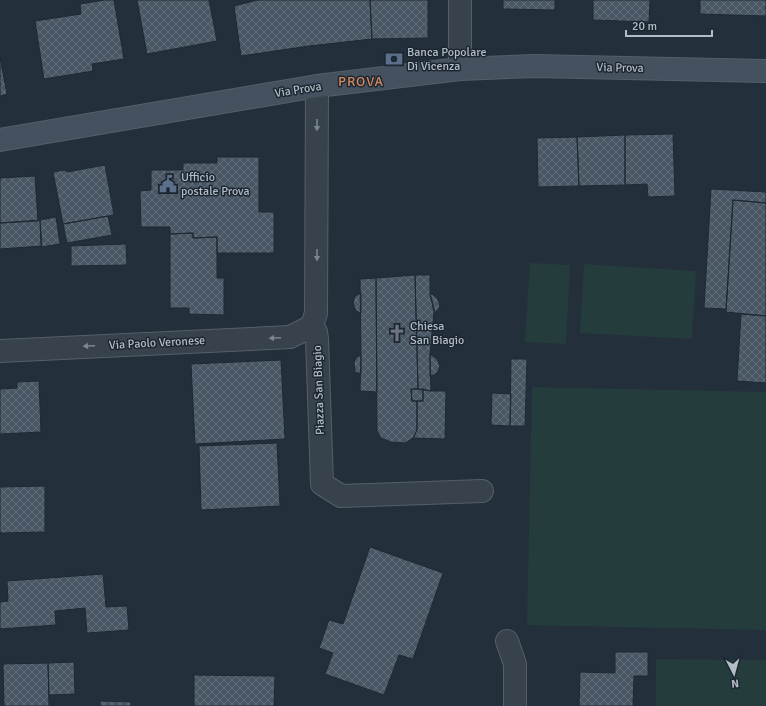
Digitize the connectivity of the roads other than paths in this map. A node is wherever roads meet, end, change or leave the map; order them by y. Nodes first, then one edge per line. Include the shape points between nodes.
1 (460, 0) edge
2 (460, 69) junction
3 (766, 71) edge
4 (317, 86) junction
5 (0, 140) edge
6 (312, 326) junction
7 (0, 351) edge
8 (482, 491) dead end
9 (507, 641) dead end
10 (515, 706) edge

1 - 2 street
2 - 3 main road, Via Prova via 534,66
2 - 4 main road, Via Prova
4 - 5 main road, Via Prova
4 -> 6 street, Piazza San Biagio via 316,312
6 -> 7 street, Via Paolo Veronese via 290,337
6 - 8 street, Piazza San Biagio via 317,339 322,484 341,496
9 - 10 street via 515,664

